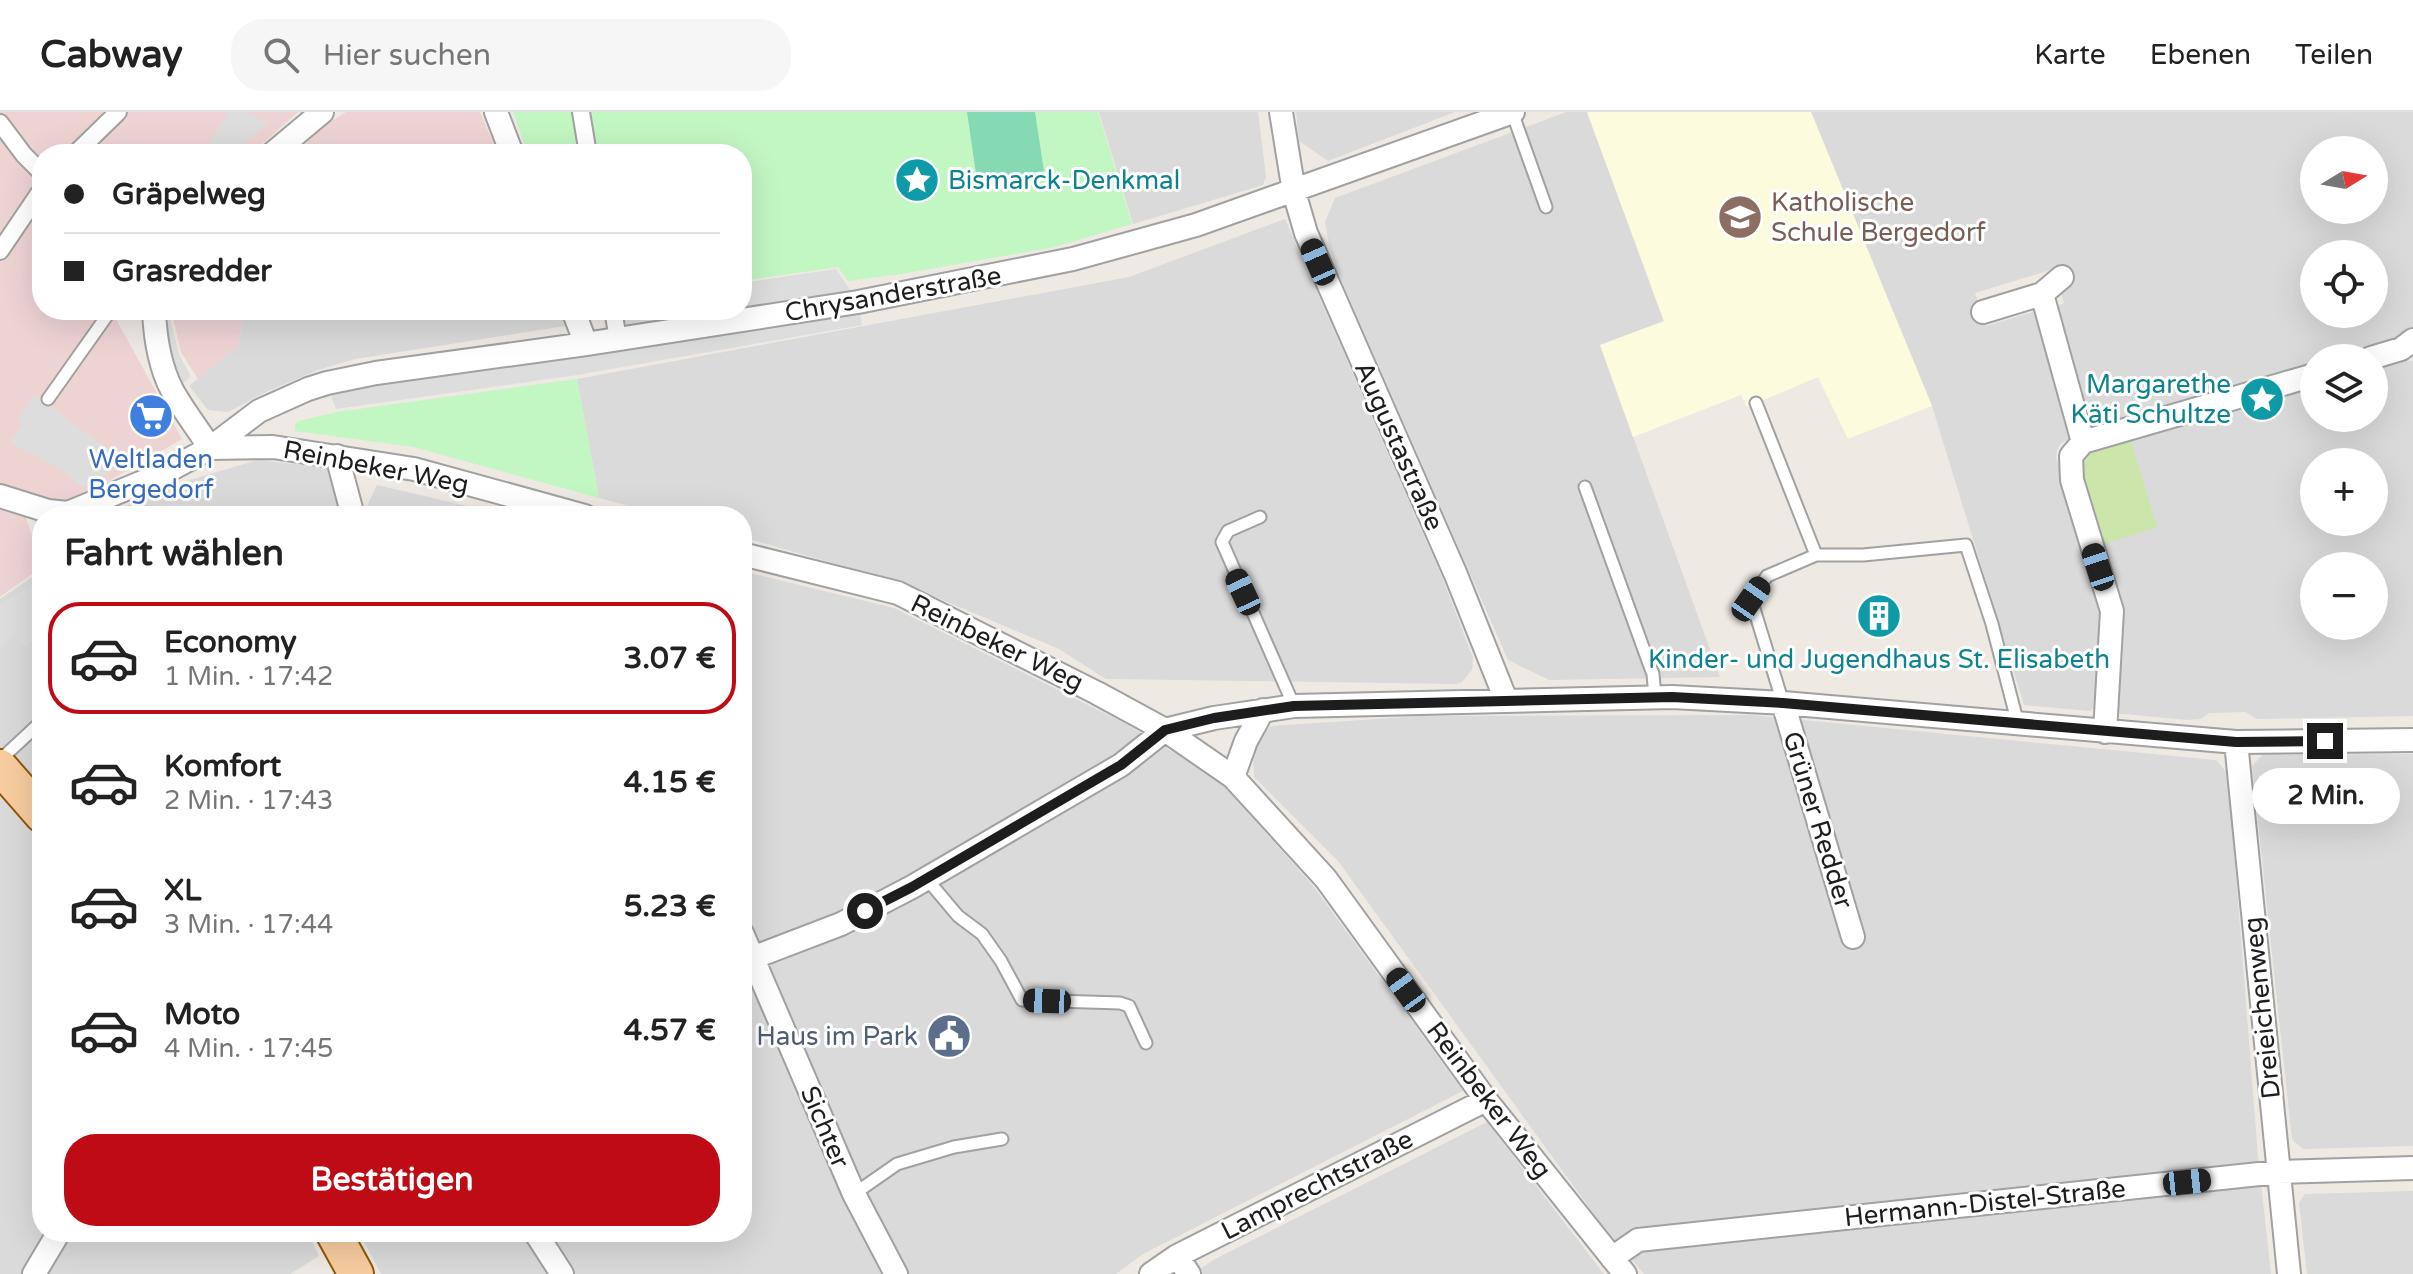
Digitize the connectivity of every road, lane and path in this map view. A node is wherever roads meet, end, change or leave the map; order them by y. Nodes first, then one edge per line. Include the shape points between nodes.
1 (118, 112) edge
2 (322, 112) edge
3 (496, 112) edge
4 (581, 112) edge
5 (1281, 112) edge
6 (1513, 112) edge
7 (0, 123) edge
8 (85, 144) edge
9 (284, 144) edge
10 (508, 144) edge
11 (586, 144) edge
12 (32, 163) edge
13 (1294, 192) junction
14 (32, 204) edge
15 (1546, 207) dead end
16 (0, 251) edge
17 (2062, 277) dead end
18 (2042, 294) junction
19 (1983, 312) dead end
20 (752, 318) edge
21 (104, 320) edge
22 (154, 320) edge
23 (577, 320) edge
24 (615, 320) edge
25 (741, 320) edge
26 (618, 339) junction
27 (586, 344) junction
28 (2409, 347) edge
29 (2388, 353) edge
30 (2300, 379) edge
31 (48, 399) dead end
32 (1756, 403) dead end
33 (2083, 442) junction
34 (210, 448) junction
35 (337, 456) junction
36 (1585, 487) dead end
37 (0, 496) edge
38 (33, 506) edge
39 (85, 506) edge
40 (350, 506) edge
41 (548, 506) edge
42 (1260, 517) dead end
43 (1816, 555) junction
44 (752, 556) edge
45 (1655, 697) junction
46 (1506, 700) junction
47 (1783, 703) junction
48 (1294, 706) junction
49 (1263, 710) junction
50 (2018, 724) junction
51 (32, 730) edge
52 (1165, 730) junction
53 (2105, 732) junction
54 (2413, 740) edge
55 (2236, 742) junction
56 (0, 760) edge
57 (0, 767) edge
58 (1233, 777) junction
59 (32, 804) edge
60 (926, 878) junction
61 (1853, 937) dead end
62 (752, 956) edge
63 (752, 969) edge
64 (1146, 1043) dead end
65 (1486, 1100) junction
66 (1002, 1139) dead end
67 (2413, 1168) edge
68 (2278, 1172) junction
69 (854, 1194) junction
70 (53, 1242) edge
71 (338, 1242) edge
72 (541, 1242) edge
73 (1183, 1265) edge
74 (1618, 1266) edge
75 (34, 1274) edge
76 (356, 1274) edge
77 (562, 1274) edge
78 (896, 1274) edge
79 (1151, 1274) edge
80 (2289, 1274) edge

1 - 8 street
2 - 9 street
3 - 10 street
4 - 11 street
5 - 13 street, Augustastraße
6 - 13 street, Chrysanderstraße
6 - 15 lane
7 - 12 street
13 - 20 street, Chrysanderstraße via 1073,259
13 - 46 street, Augustastraße via 1306,233
14 - 16 street
17 - 18 street
18 - 19 street
18 - 33 street
21 - 31 lane
22 - 34 street via 164,371
23 - 27 street
24 - 26 street
25 - 26 street, Chrysanderstraße
26 - 27 street, Chrysanderstraße
27 - 34 street, Chrysanderstraße via 327,383 259,411
28 - 29 street
30 - 33 street
32 - 43 lane
33 - 53 street via 2071,456 2072,480 2112,611
34 - 35 street, Reinbeker Weg via 273,447
34 - 39 street, Chrysanderstraße
35 - 40 street
35 - 41 street, Reinbeker Weg via 414,469
36 - 45 lane via 1653,674
37 - 38 street, Chrysanderstraße
42 - 48 lane via 1228,531 1222,542
43 - 47 lane via 1767,576 1751,599
43 - 50 lane via 1966,545
44 - 52 street, Reinbeker Weg via 898,593
45 - 46 street
45 - 47 street
46 - 48 street
47 - 50 street
47 - 61 street, Grüner Redder
48 - 49 street
49 - 52 street
49 - 58 street
50 - 53 street
51 - 56 lane
52 - 58 street, Reinbeker Weg
52 - 60 street via 1121,765
53 - 55 street
54 - 55 street
55 - 68 street, Dreieichenweg
57 - 59 main road
58 - 65 street, Reinbeker Weg via 1326,879
60 - 62 street via 841,924
60 - 64 lane via 958,916 982,934 1022,1000 1129,1006
63 - 69 street, Sichter
65 - 73 street, Lamprechtstraße
65 - 74 street, Reinbeker Weg
66 - 69 lane via 897,1164
67 - 68 street, Hermann-Distel-Straße
68 - 74 street, Hermann-Distel-Straße via 1638,1240
68 - 80 street, Dreieichenweg
69 - 78 street, Sichter
70 - 75 street
71 - 76 main road
72 - 77 street
73 - 79 street, Lamprechtstraße

